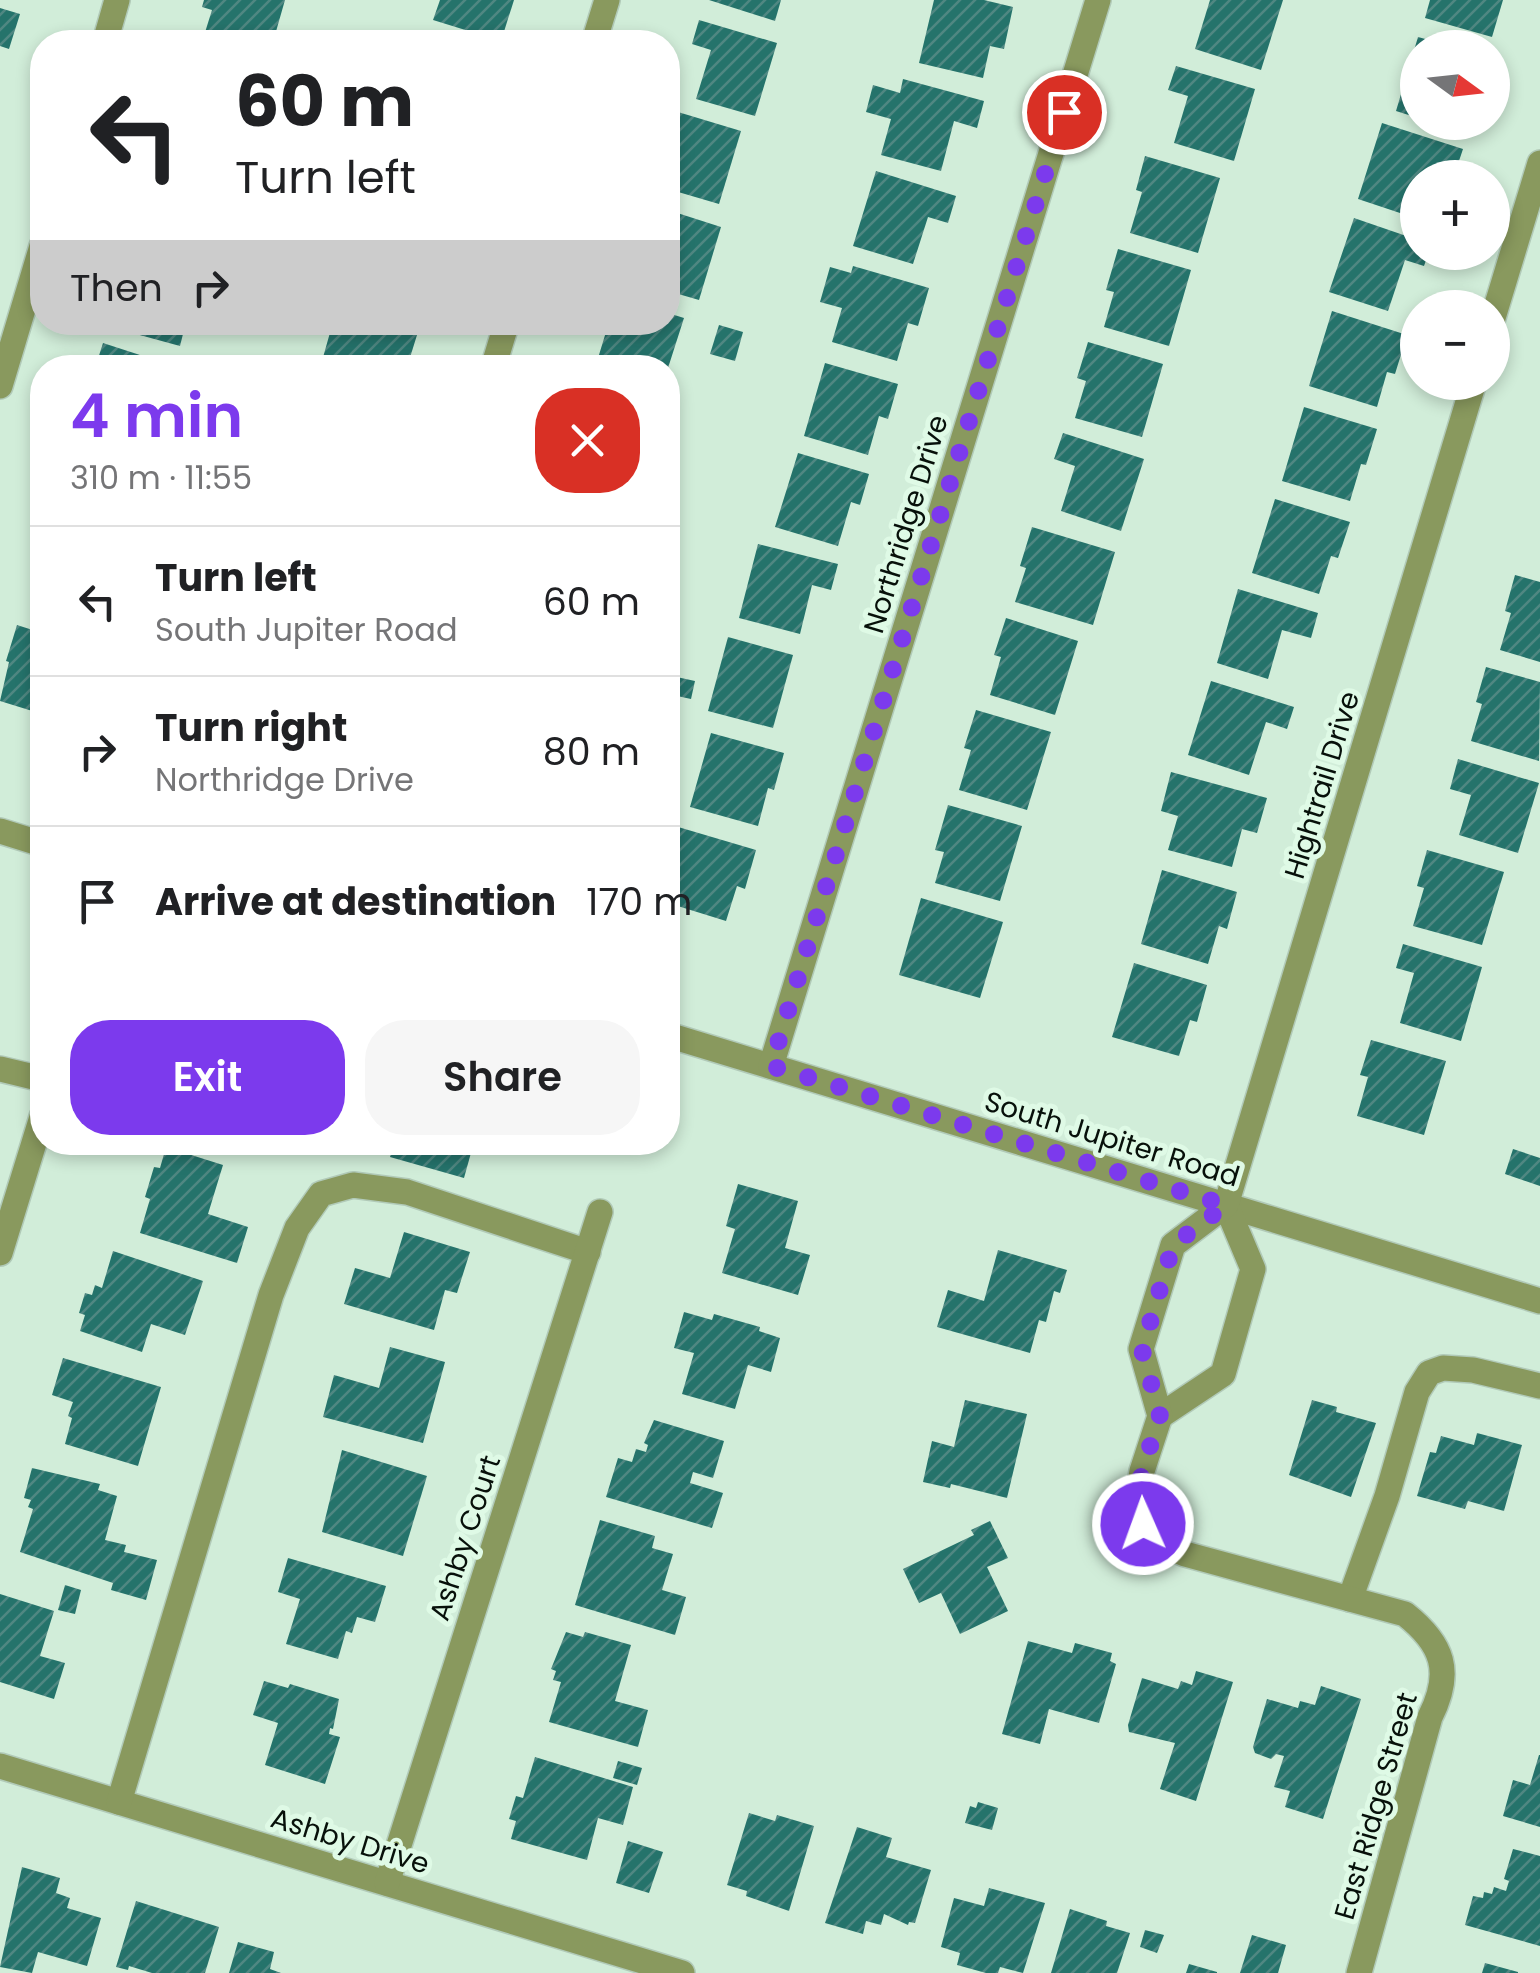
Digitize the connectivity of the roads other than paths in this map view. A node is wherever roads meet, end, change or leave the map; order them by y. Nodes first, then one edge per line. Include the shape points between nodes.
1 (118, 0) edge
2 (607, 0) edge
3 (1098, 0) edge
4 (108, 30) edge
5 (598, 30) edge
6 (1540, 163) edge
7 (30, 286) edge
8 (1501, 290) edge
9 (0, 386) edge
10 (1469, 400) edge
11 (0, 832) edge
12 (30, 841) edge
13 (680, 1039) edge
14 (771, 1066) junction
15 (0, 1069) edge
16 (30, 1076) edge
17 (30, 1155) edge
18 (1226, 1205) junction
19 (600, 1212) dead end
20 (588, 1252) junction
21 (0, 1253) edge
22 (1540, 1300) edge
23 (1540, 1386) edge
24 (1160, 1416) junction
25 (1350, 1599) junction
26 (0, 1766) edge
27 (119, 1802) junction
28 (387, 1884) junction
29 (682, 1973) edge
30 (1359, 1973) edge

1 - 4 street
2 - 5 street
3 - 14 street, Northridge Drive
6 - 8 street
7 - 9 street
10 - 18 street, Hightrail Drive
11 - 12 street
13 - 14 street, South Jupiter Road
14 - 18 street, South Jupiter Road
15 - 16 street
17 - 21 street
18 - 22 street, South Jupiter Road
18 - 24 street via 1173,1245 1142,1350
18 - 24 street via 1253,1269 1223,1374
19 - 20 street, Ashby Court
20 - 27 street via 407,1192 353,1185 321,1194 297,1228 271,1295
20 - 28 street, Ashby Court
23 - 25 street via 1474,1370 1429,1374 1417,1392
24 - 25 street via 1137,1501 1143,1524 1161,1544
25 - 30 street, East Ridge Street via 1405,1614 1427,1632 1443,1677
26 - 27 street, Ashby Drive
27 - 28 street, Ashby Drive
28 - 29 street, Ashby Drive

